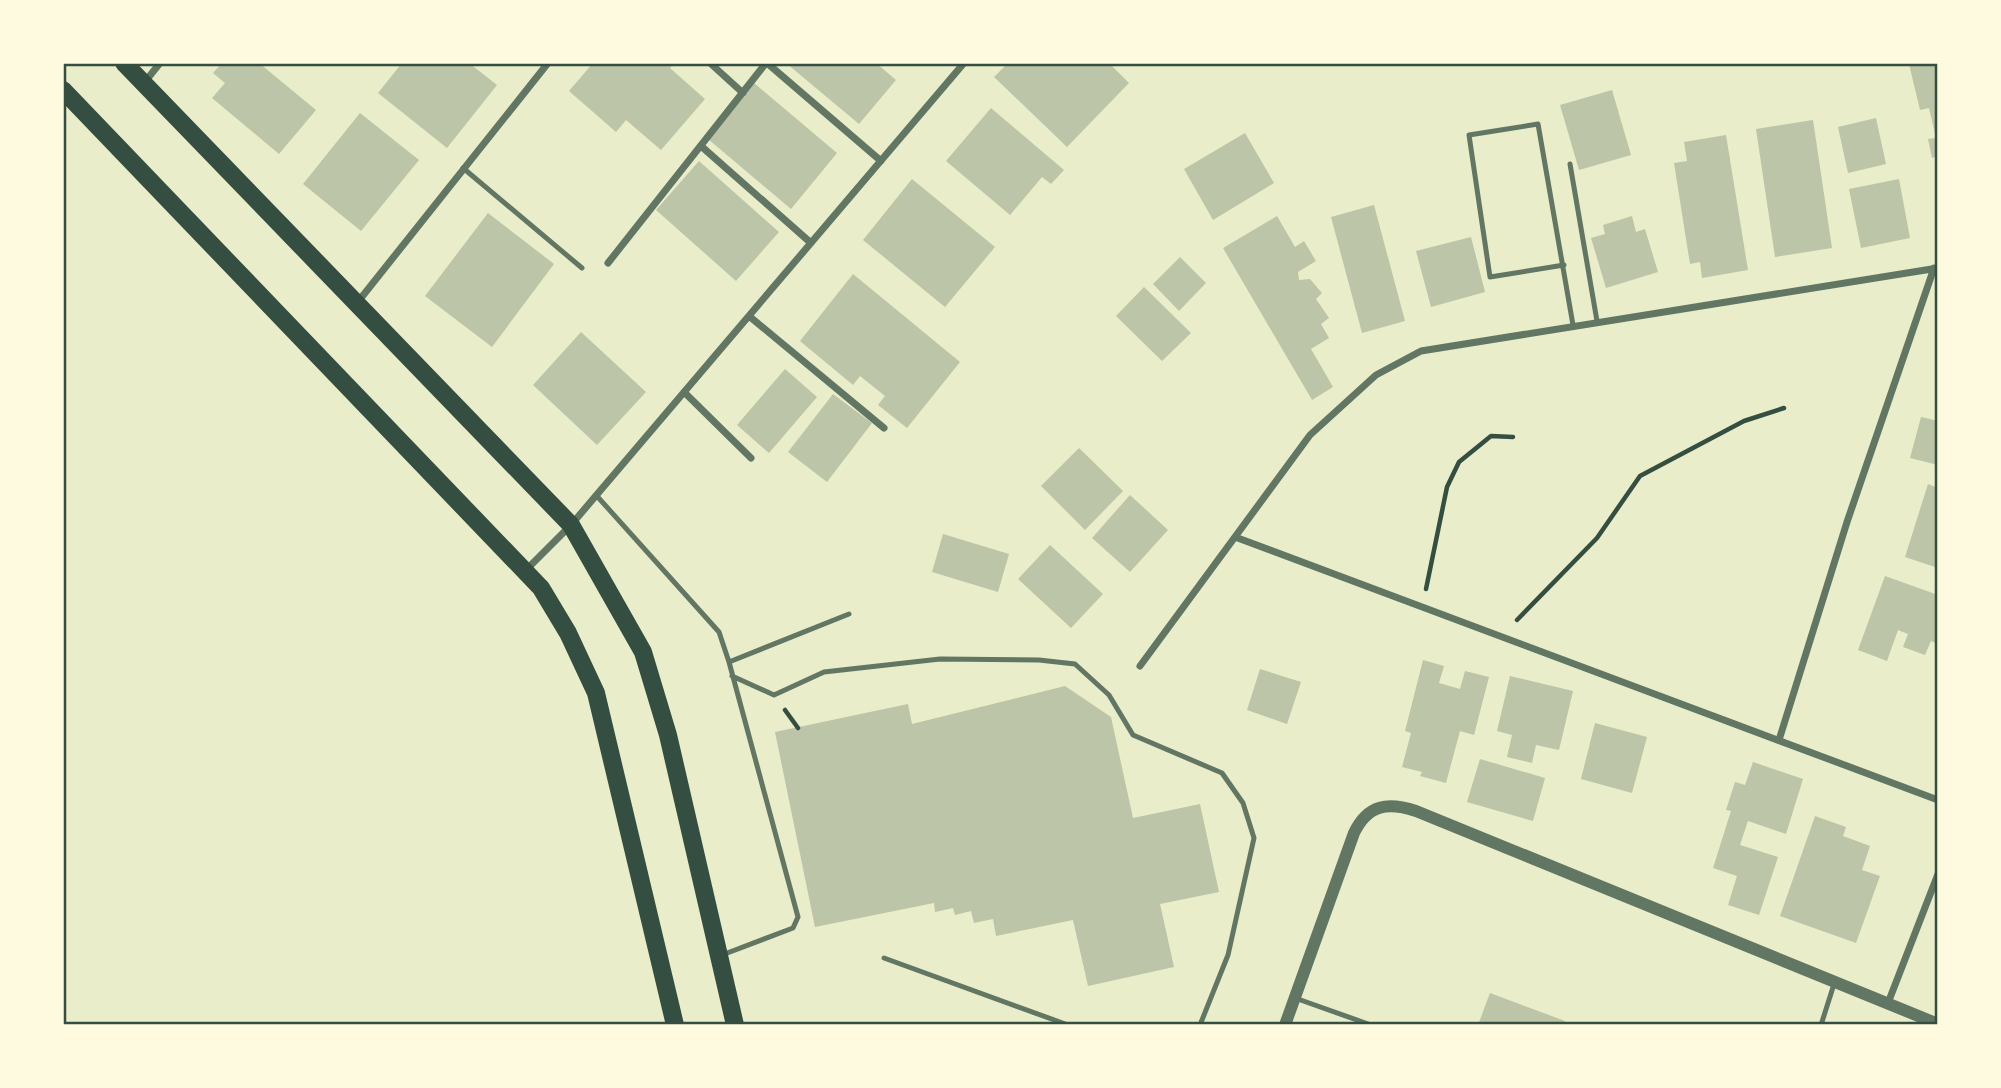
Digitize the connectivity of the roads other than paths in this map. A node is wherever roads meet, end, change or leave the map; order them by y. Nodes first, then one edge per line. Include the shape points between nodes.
1 (124, 63) edge
2 (160, 63) edge
3 (548, 63) edge
4 (710, 63) edge
5 (767, 63) edge
6 (964, 63) edge
7 (144, 84) junction
8 (63, 90) edge
9 (743, 93) junction
10 (701, 146) junction
11 (881, 161) junction
12 (1570, 164) dead end
13 (463, 167) junction
14 (811, 243) junction
15 (608, 263) dead end
16 (1564, 265) junction
17 (582, 268) dead end
18 (1936, 268) edge
19 (357, 303) junction
20 (749, 316) junction
21 (1597, 321) junction
22 (1573, 325) junction
23 (684, 393) junction
24 (884, 428) dead end
25 (751, 458) dead end
26 (596, 495) junction
27 (571, 525) junction
28 (1235, 537) junction
29 (525, 571) junction
30 (849, 614) dead end
31 (729, 662) junction
32 (1140, 666) dead end
33 (732, 676) junction
34 (1779, 740) junction
35 (1938, 800) edge
36 (1938, 874) edge
37 (720, 956) junction
38 (884, 958) dead end
39 (1835, 981) junction
40 (1295, 998) junction
41 (1888, 1003) junction
42 (1938, 1024) edge
43 (676, 1025) edge
44 (735, 1025) edge
45 (1068, 1025) edge
46 (1200, 1025) edge
47 (1286, 1025) edge
48 (1371, 1025) edge
49 (1821, 1025) edge

1 - 7 main road
2 - 7 street
3 - 13 street
4 - 9 street
5 - 9 street
5 - 11 street
6 - 11 street
7 - 19 main road
8 - 29 main road
9 - 10 street
10 - 14 street
10 - 15 street
11 - 14 street
12 - 21 lane
13 - 17 lane
13 - 19 street
14 - 20 street
16 - 16 lane via 1538,124 1469,135 1490,277
16 - 22 lane
18 - 21 street
18 - 34 street via 1847,522
19 - 27 main road
20 - 23 street
20 - 24 street
21 - 22 street
22 - 28 street via 1421,351 1376,375 1310,435
23 - 25 street
23 - 26 street
26 - 27 street
26 - 31 lane via 719,632
27 - 29 street
27 - 37 main road via 643,652 668,735
28 - 32 street
28 - 34 street
29 - 43 main road via 568,633 596,693
30 - 31 lane
31 - 33 lane
33 - 37 lane via 798,917 793,928
33 - 46 lane via 774,695 824,672 940,659 1075,664 1109,695 1133,735 1222,773 1243,803 1254,838 1228,955
34 - 35 street
36 - 41 street
37 - 44 main road
38 - 45 lane
39 - 40 street via 1416,811 1387,805 1367,812 1359,821
39 - 41 street
39 - 49 lane
40 - 47 street
40 - 48 lane
41 - 42 street

